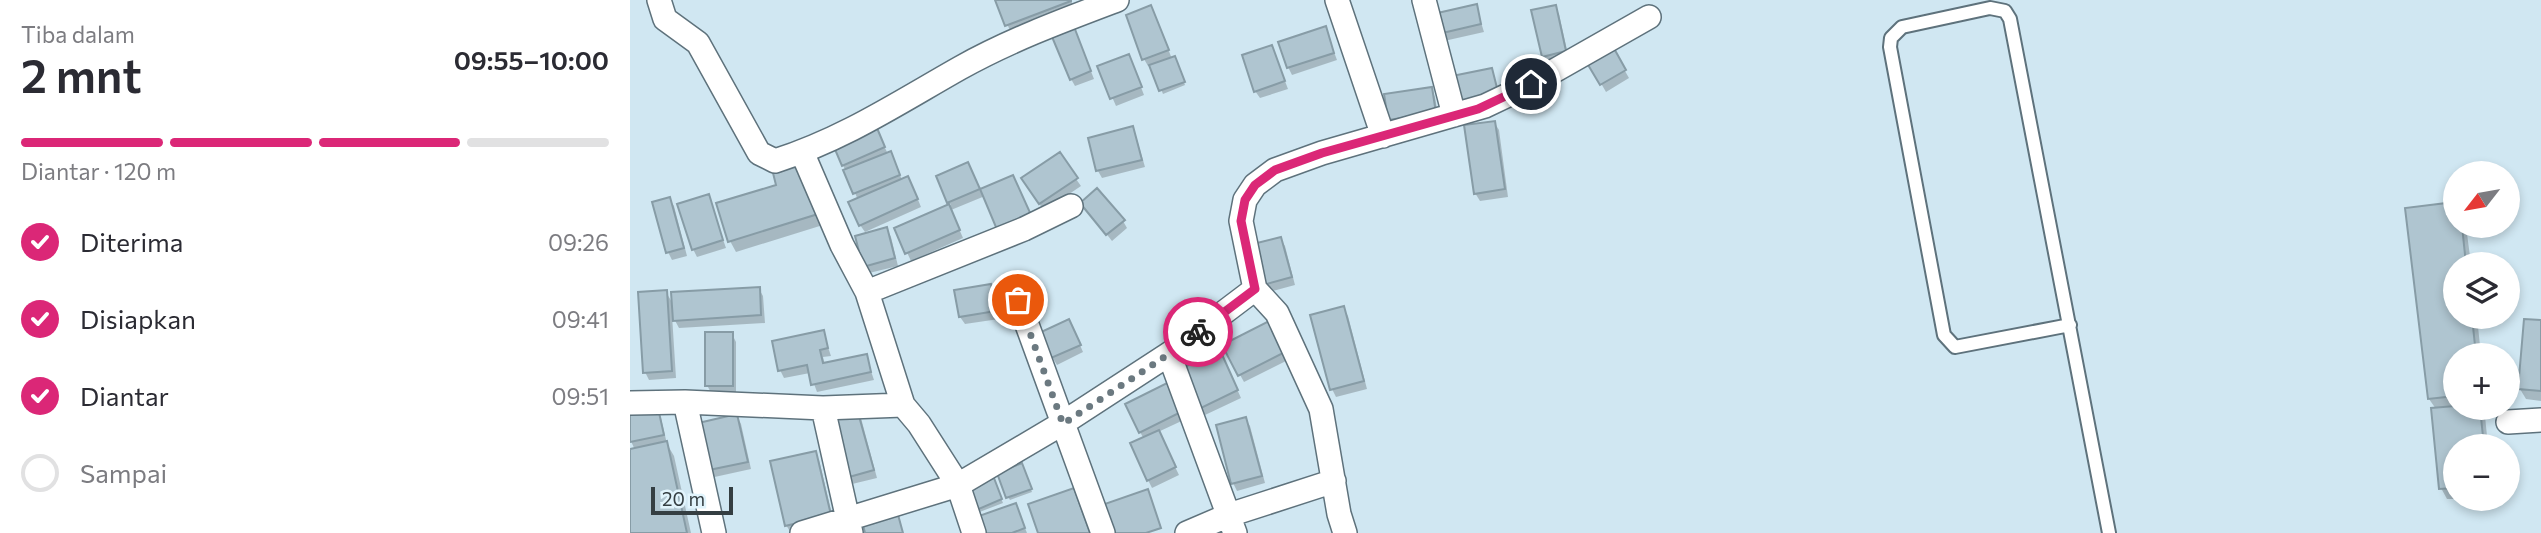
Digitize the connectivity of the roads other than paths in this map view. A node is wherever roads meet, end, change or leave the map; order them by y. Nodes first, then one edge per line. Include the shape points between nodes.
1 (659, 0) edge
2 (1117, 0) edge
3 (1337, 0) edge
4 (1424, 0) edge
5 (1649, 17) dead end
6 (1454, 115) junction
7 (1383, 136) junction
8 (802, 152) junction
9 (1071, 206) dead end
10 (1255, 289) junction
11 (867, 292) junction
12 (1018, 300) dead end
13 (2070, 326) junction
14 (1169, 354) junction
15 (685, 402) junction
16 (630, 403) edge
17 (903, 405) junction
18 (823, 408) junction
19 (2541, 420) edge
20 (2508, 422) dead end
21 (1063, 424) junction
22 (1334, 481) junction
23 (958, 485) junction
24 (1232, 524) edge
25 (848, 526) edge
26 (714, 533) edge
27 (803, 533) edge
28 (974, 533) edge
29 (1103, 533) edge
30 (1187, 533) edge
31 (1345, 533) edge
32 (2109, 533) edge

1 - 8 street via 665,19 698,43 760,153 775,161
2 - 8 street via 963,66 864,125
3 - 7 street
4 - 6 street
5 - 6 street via 1498,100
6 - 7 street
7 - 10 street via 1275,170 1255,185 1245,200 1241,221
8 - 11 street
9 - 11 street
10 - 14 street
10 - 22 street via 1277,313 1321,410
11 - 17 street
12 - 21 street
13 - 13 lane via 2010,19 2005,11 1990,8 1902,27 1891,38 1890,47 1944,335 1955,347
13 - 32 lane
14 - 21 street
14 - 24 street
15 - 16 street
15 - 18 street
15 - 26 street
17 - 18 street
17 - 23 street
18 - 25 street
19 - 20 street
21 - 23 street
21 - 29 street
22 - 24 street
22 - 31 street
23 - 25 street
23 - 28 street
24 - 30 street
25 - 27 street

